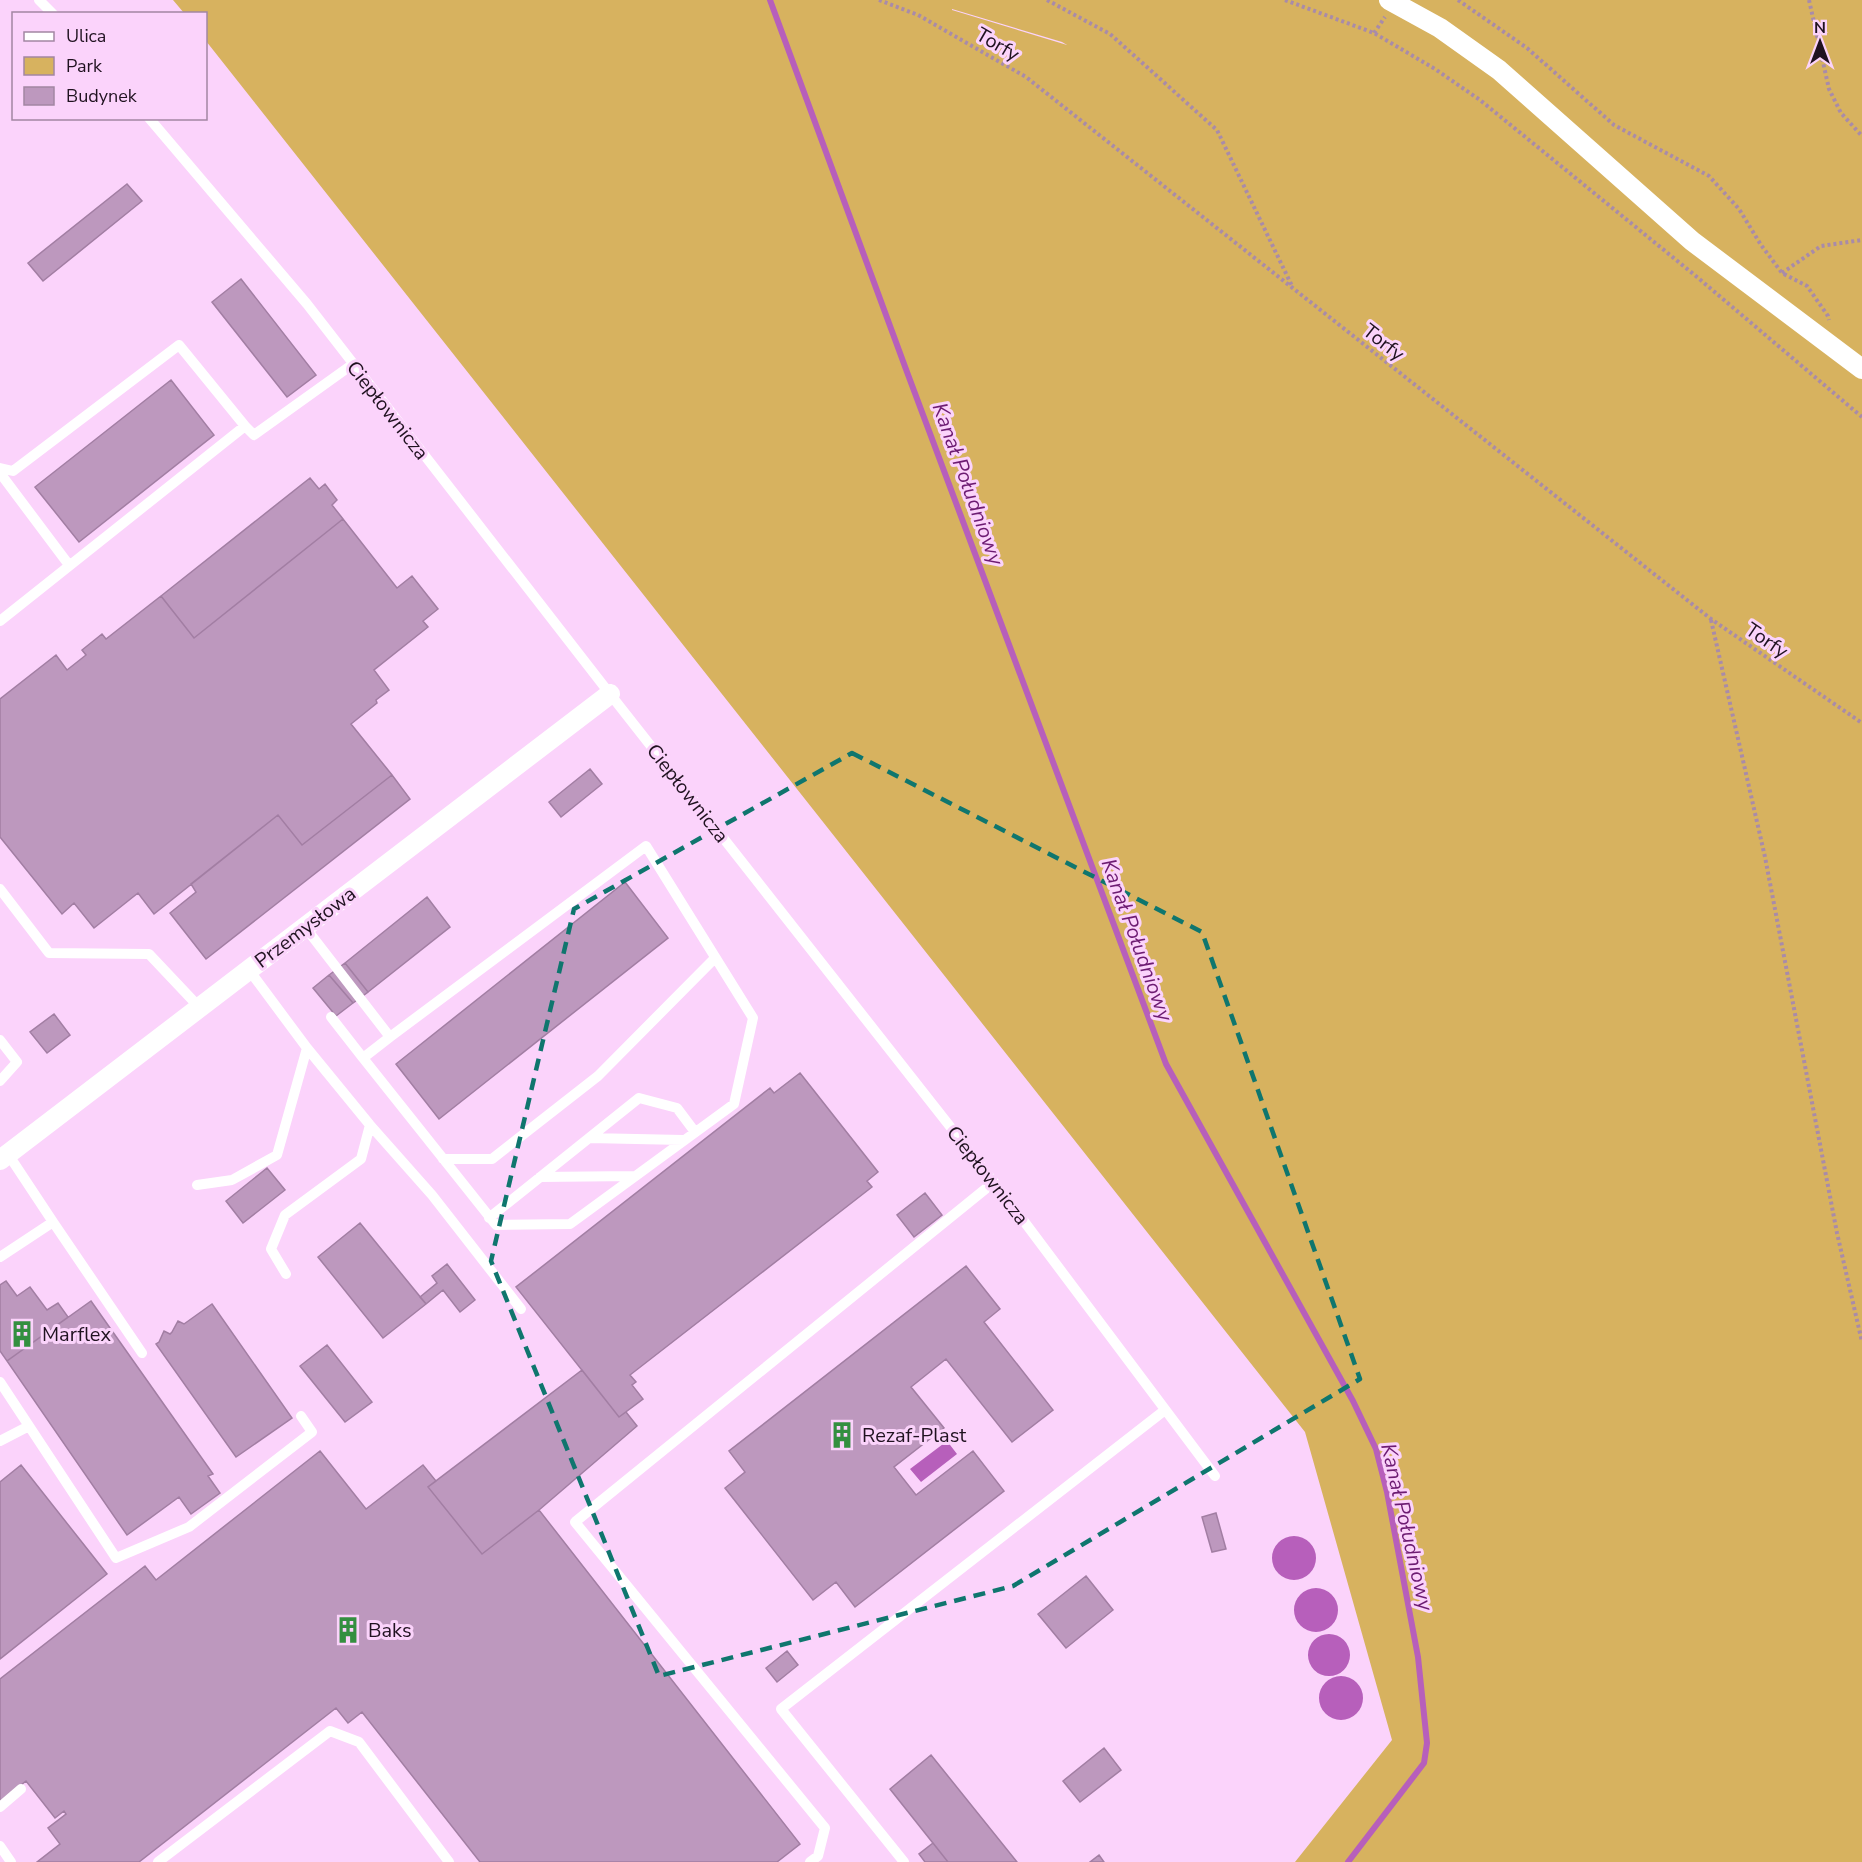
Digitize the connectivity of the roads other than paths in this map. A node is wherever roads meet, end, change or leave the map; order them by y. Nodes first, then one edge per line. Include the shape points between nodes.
1 (39, 0) edge
2 (1389, 0) edge
3 (51, 12) edge
4 (151, 120) edge
5 (353, 364) junction
6 (1862, 369) edge
7 (245, 426) junction
8 (0, 468) edge
9 (0, 473) edge
10 (69, 564) junction
11 (0, 621) edge
12 (610, 694) junction
13 (0, 889) edge
14 (305, 927) junction
15 (715, 958) junction
16 (249, 970) junction
17 (200, 1008) junction
18 (331, 1017) dead end
19 (390, 1037) junction
20 (0, 1040) edge
21 (307, 1048) junction
22 (363, 1058) junction
23 (0, 1081) edge
24 (370, 1125) junction
25 (695, 1132) junction
26 (589, 1138) junction
27 (683, 1140) junction
28 (4, 1157) edge
29 (443, 1159) junction
30 (635, 1176) junction
31 (539, 1178) junction
32 (994, 1182) junction
33 (197, 1185) dead end
34 (489, 1218) junction
35 (53, 1222) junction
36 (0, 1257) edge
37 (286, 1274) dead end
38 (521, 1309) dead end
39 (142, 1353) dead end
40 (0, 1382) edge
41 (1165, 1410) junction
42 (301, 1416) dead end
43 (29, 1426) junction
44 (0, 1442) edge
45 (1215, 1476) dead end
46 (21, 1789) dead end
47 (0, 1807) edge
48 (0, 1846) edge
49 (11, 1862) edge
50 (158, 1862) edge
51 (448, 1862) edge
52 (810, 1862) edge
53 (904, 1862) edge

1 - 3 lane
2 - 6 street via 1440,28 1499,70 1692,241
4 - 5 lane, Ciepłownicza
5 - 7 lane via 254,435
5 - 12 lane, Ciepłownicza
7 - 8 lane via 179,345 13,471
7 - 10 lane
9 - 10 lane
10 - 11 lane
12 - 14 street, Przemysłowa
12 - 32 lane, Ciepłownicza
13 - 17 lane via 49,953 150,954
14 - 16 street, Przemysłowa
14 - 19 lane
15 - 19 lane via 646,846
15 - 25 lane via 753,1018 734,1104
15 - 29 lane via 598,1076 492,1159
16 - 17 street, Przemysłowa
16 - 21 lane
17 - 28 street, Przemysłowa
18 - 22 lane
19 - 22 lane
20 - 23 lane via 17,1062
21 - 24 lane
21 - 33 lane via 277,1155 232,1180
22 - 29 lane
24 - 37 lane via 361,1159 285,1215 271,1249
24 - 38 lane
25 - 26 lane via 677,1107 639,1098
25 - 27 lane
26 - 27 lane
26 - 31 lane
27 - 30 lane
28 - 35 lane
29 - 34 lane
30 - 31 lane
30 - 34 lane via 570,1224 496,1225
31 - 34 lane
32 - 41 lane, Ciepłownicza
32 - 52 lane via 575,1522 825,1828 818,1857
35 - 36 lane
35 - 39 lane
40 - 43 lane
41 - 45 lane, Ciepłownicza
41 - 53 lane via 781,1709
42 - 43 lane via 312,1432 189,1527 116,1558
43 - 44 lane
46 - 47 lane
48 - 49 lane
50 - 51 lane via 330,1731 359,1742

